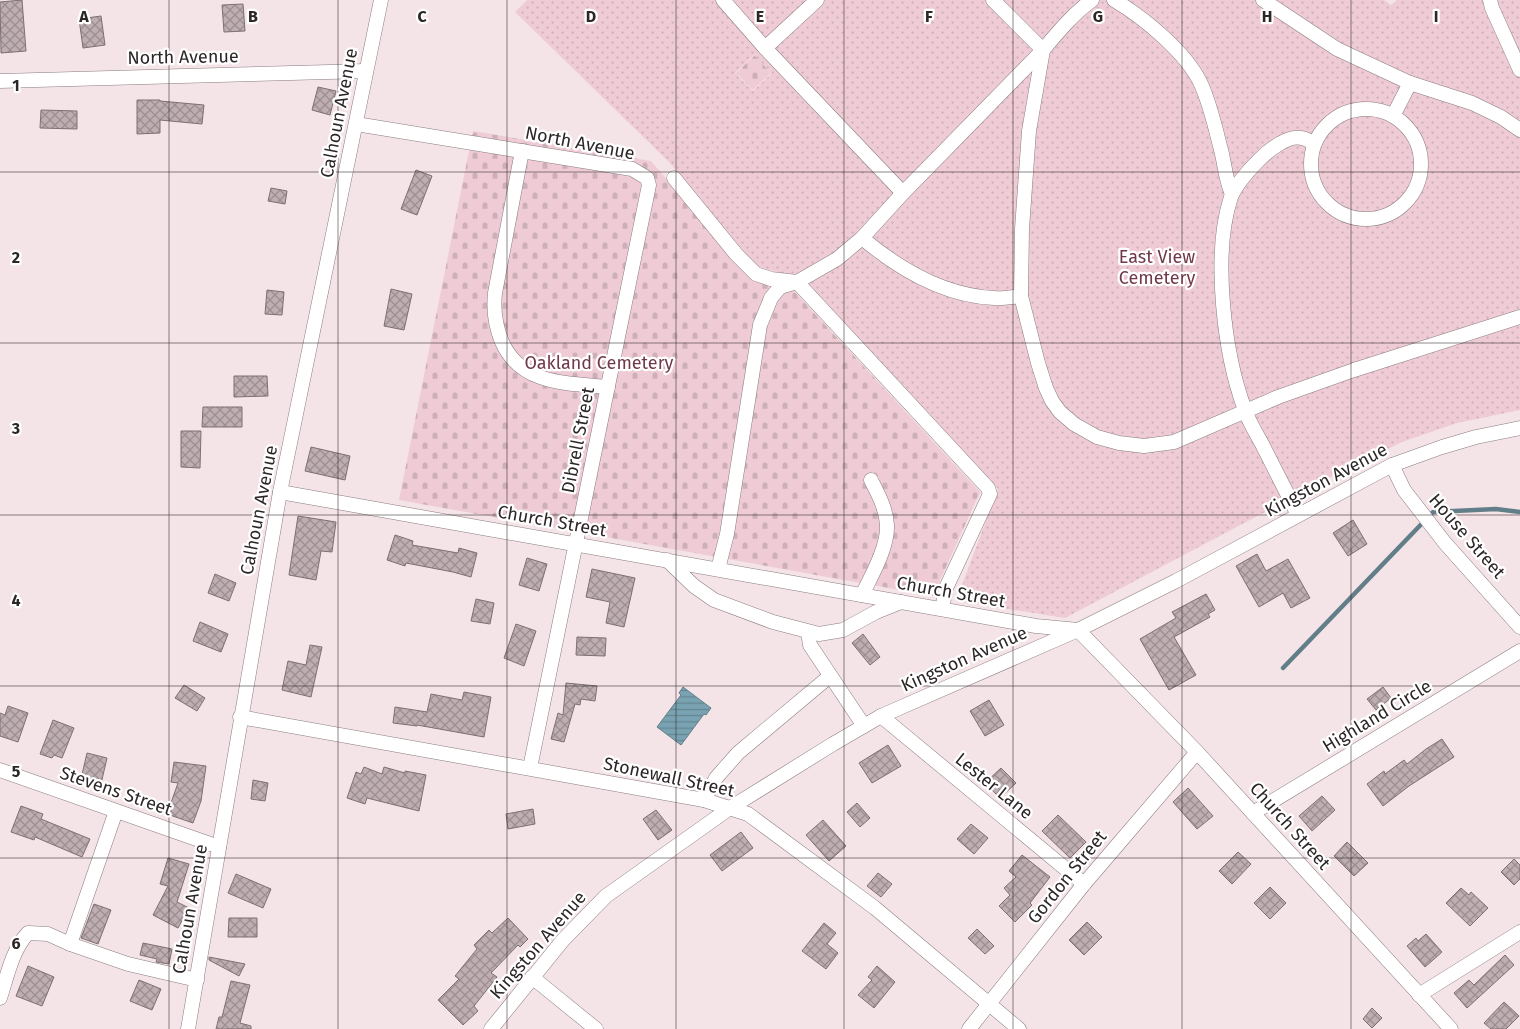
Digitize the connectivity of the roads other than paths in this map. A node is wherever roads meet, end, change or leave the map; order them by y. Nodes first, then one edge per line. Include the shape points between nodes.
1 (381, 0) edge
2 (724, 0) edge
3 (817, 0) edge
4 (993, 0) edge
5 (1092, 0) edge
6 (1114, 0) edge
7 (1262, 0) edge
8 (1490, 0) edge
9 (765, 48) junction
10 (1043, 50) junction
11 (1520, 70) edge
12 (366, 71) junction
13 (0, 81) edge
14 (1410, 83) junction
15 (1393, 116) junction
16 (356, 124) junction
17 (1520, 130) edge
18 (1315, 144) junction
19 (522, 151) junction
20 (647, 178) joint
21 (674, 178) dead end
22 (903, 193) junction
23 (1232, 194) junction
24 (862, 238) junction
25 (797, 282) junction
26 (1021, 296) junction
27 (1520, 317) edge
28 (608, 387) junction
29 (1245, 411) junction
30 (1520, 428) edge
31 (1392, 465) junction
32 (871, 480) dead end
33 (280, 492) junction
34 (1298, 515) junction
35 (576, 544) junction
36 (667, 560) junction
37 (718, 569) junction
38 (862, 595) junction
39 (901, 602) junction
40 (942, 609) junction
41 (1520, 626) edge
42 (1078, 630) junction
43 (808, 632) junction
44 (1520, 651) edge
45 (830, 676) junction
46 (881, 716) junction
47 (240, 717) junction
48 (864, 726) junction
49 (1198, 752) junction
50 (530, 768) junction
51 (0, 770) edge
52 (704, 800) junction
53 (730, 808) junction
54 (116, 811) junction
55 (1253, 813) junction
56 (219, 847) junction
57 (1084, 884) junction
58 (1520, 932) edge
59 (70, 944) junction
60 (532, 977) junction
61 (197, 980) junction
62 (1419, 994) junction
63 (0, 998) edge
64 (990, 1004) junction
65 (188, 1029) edge
66 (491, 1029) edge
67 (596, 1029) edge
68 (970, 1029) edge
69 (1019, 1029) edge
70 (1451, 1029) edge

1 - 12 street, Calhoun Avenue
2 - 9 street
3 - 9 street
4 - 10 street
5 - 10 street
6 - 23 street via 1152,26 1201,83
7 - 14 street via 1338,49
8 - 11 street
9 - 22 street
10 - 22 street
10 - 26 street via 1029,130
12 - 13 street, North Avenue
12 - 16 street, Calhoun Avenue
14 - 15 street
14 - 17 street via 1472,103
15 - 18 street via 1378,110 1348,112 1334,119
15 - 18 street via 1414,136 1421,165 1413,193 1391,213 1362,219 1335,210 1316,187 1311,158
16 - 19 street, North Avenue
16 - 33 street, Calhoun Avenue
18 - 23 street via 1300,137 1283,142 1251,168
19 - 20 street, North Avenue via 632,170
19 - 28 street via 493,310 501,339 507,354 520,368 534,376
20 - 28 street, Dibrell Street via 649,186
21 - 25 street via 756,274
22 - 24 street
23 - 29 street via 1224,227 1221,269 1224,320
24 - 25 street via 837,259
24 - 26 street via 895,263 945,289 994,298
25 - 37 street via 780,287 771,298 760,326
25 - 40 street via 988,488 990,494 946,588
26 - 29 street via 1038,363 1052,401 1074,424 1097,437 1144,446 1174,442
27 - 29 street via 1354,370
28 - 35 street, Dibrell Street
29 - 34 street
30 - 31 street, Kingston Avenue via 1451,444
31 - 34 street, Kingston Avenue
31 - 41 street, House Street via 1404,490 1445,543
32 - 38 street via 883,503 887,525 878,563
33 - 35 street, Church Street
33 - 47 street, Calhoun Avenue
34 - 42 street, Kingston Avenue
35 - 36 street, Church Street
35 - 50 street, Dibrell Street
36 - 37 street, Church Street
36 - 43 street via 714,600
37 - 38 street, Church Street
38 - 39 street, Church Street
39 - 40 street, Church Street
39 - 43 street via 843,630 819,634
40 - 42 street, Church Street
42 - 46 street, Kingston Avenue
42 - 49 street, Church Street
43 - 45 street via 810,645
44 - 55 street, Highland Circle
45 - 48 street
45 - 52 street via 738,753 716,778
46 - 48 street, Kingston Avenue
46 - 57 street, Lester Lane
47 - 50 street, Stonewall Street
47 - 56 street, Calhoun Avenue
48 - 53 street, Kingston Avenue
49 - 55 street, Church Street
49 - 57 street, Gordon Street
50 - 52 street, Stonewall Street
51 - 54 street, Stevens Street
52 - 53 street, Stonewall Street
53 - 60 street, Kingston Avenue via 606,896
53 - 64 street, Stonewall Street via 748,814 875,908
54 - 56 street, Stevens Street
54 - 59 street
55 - 62 street, Church Street
56 - 61 street, Calhoun Avenue
57 - 64 street, Gordon Street
58 - 62 street
59 - 61 street via 128,964
59 - 63 street via 48,934 28,933 17,950
60 - 66 street, Kingston Avenue
60 - 67 street
61 - 65 street, Calhoun Avenue
62 - 70 street, Church Street
64 - 68 street, Gordon Street
64 - 69 street, Stonewall Street

